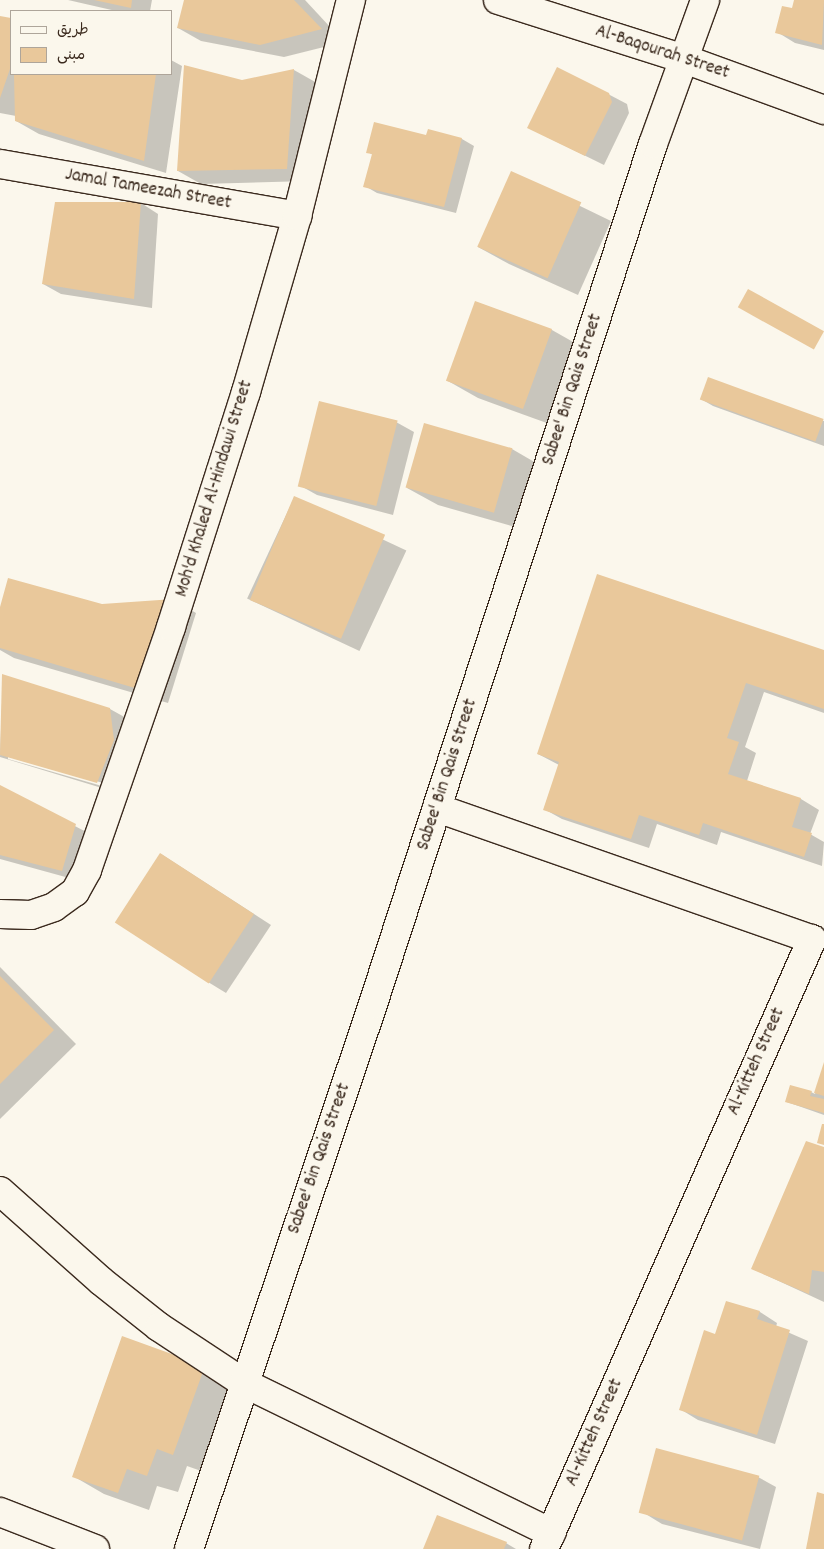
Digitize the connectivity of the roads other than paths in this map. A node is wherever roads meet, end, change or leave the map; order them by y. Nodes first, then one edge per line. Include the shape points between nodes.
1 (351, 0) edge
2 (498, 0) edge
3 (705, 0) edge
4 (684, 59) junction
5 (824, 110) edge
6 (0, 164) edge
7 (297, 216) junction
8 (437, 808) junction
9 (0, 914) edge
10 (0, 1190) edge
11 (244, 1383) junction
12 (0, 1512) edge
13 (548, 1541) edge
14 (95, 1549) edge
15 (189, 1549) edge

1 - 7 street, Moh'd Khaled Al-Hindawi Street
2 - 4 street, Al-Baqourah Street
3 - 4 street, Sabee' Bin Qais Street
4 - 5 street, Al-Baqourah Street
4 - 8 street, Sabee' Bin Qais Street via 653,144
6 - 7 street, Jamal Tameezah Street
7 - 9 street, Moh'd Khaled Al-Hindawi Street via 246,392 171,627 87,870 75,892 54,907 30,915
8 - 11 street, Sabee' Bin Qais Street
8 - 13 street, Al-Kitteh Street via 812,939
10 - 11 street via 101,1281 159,1327
11 - 13 street
11 - 15 street, Sabee' Bin Qais Street
12 - 14 street

